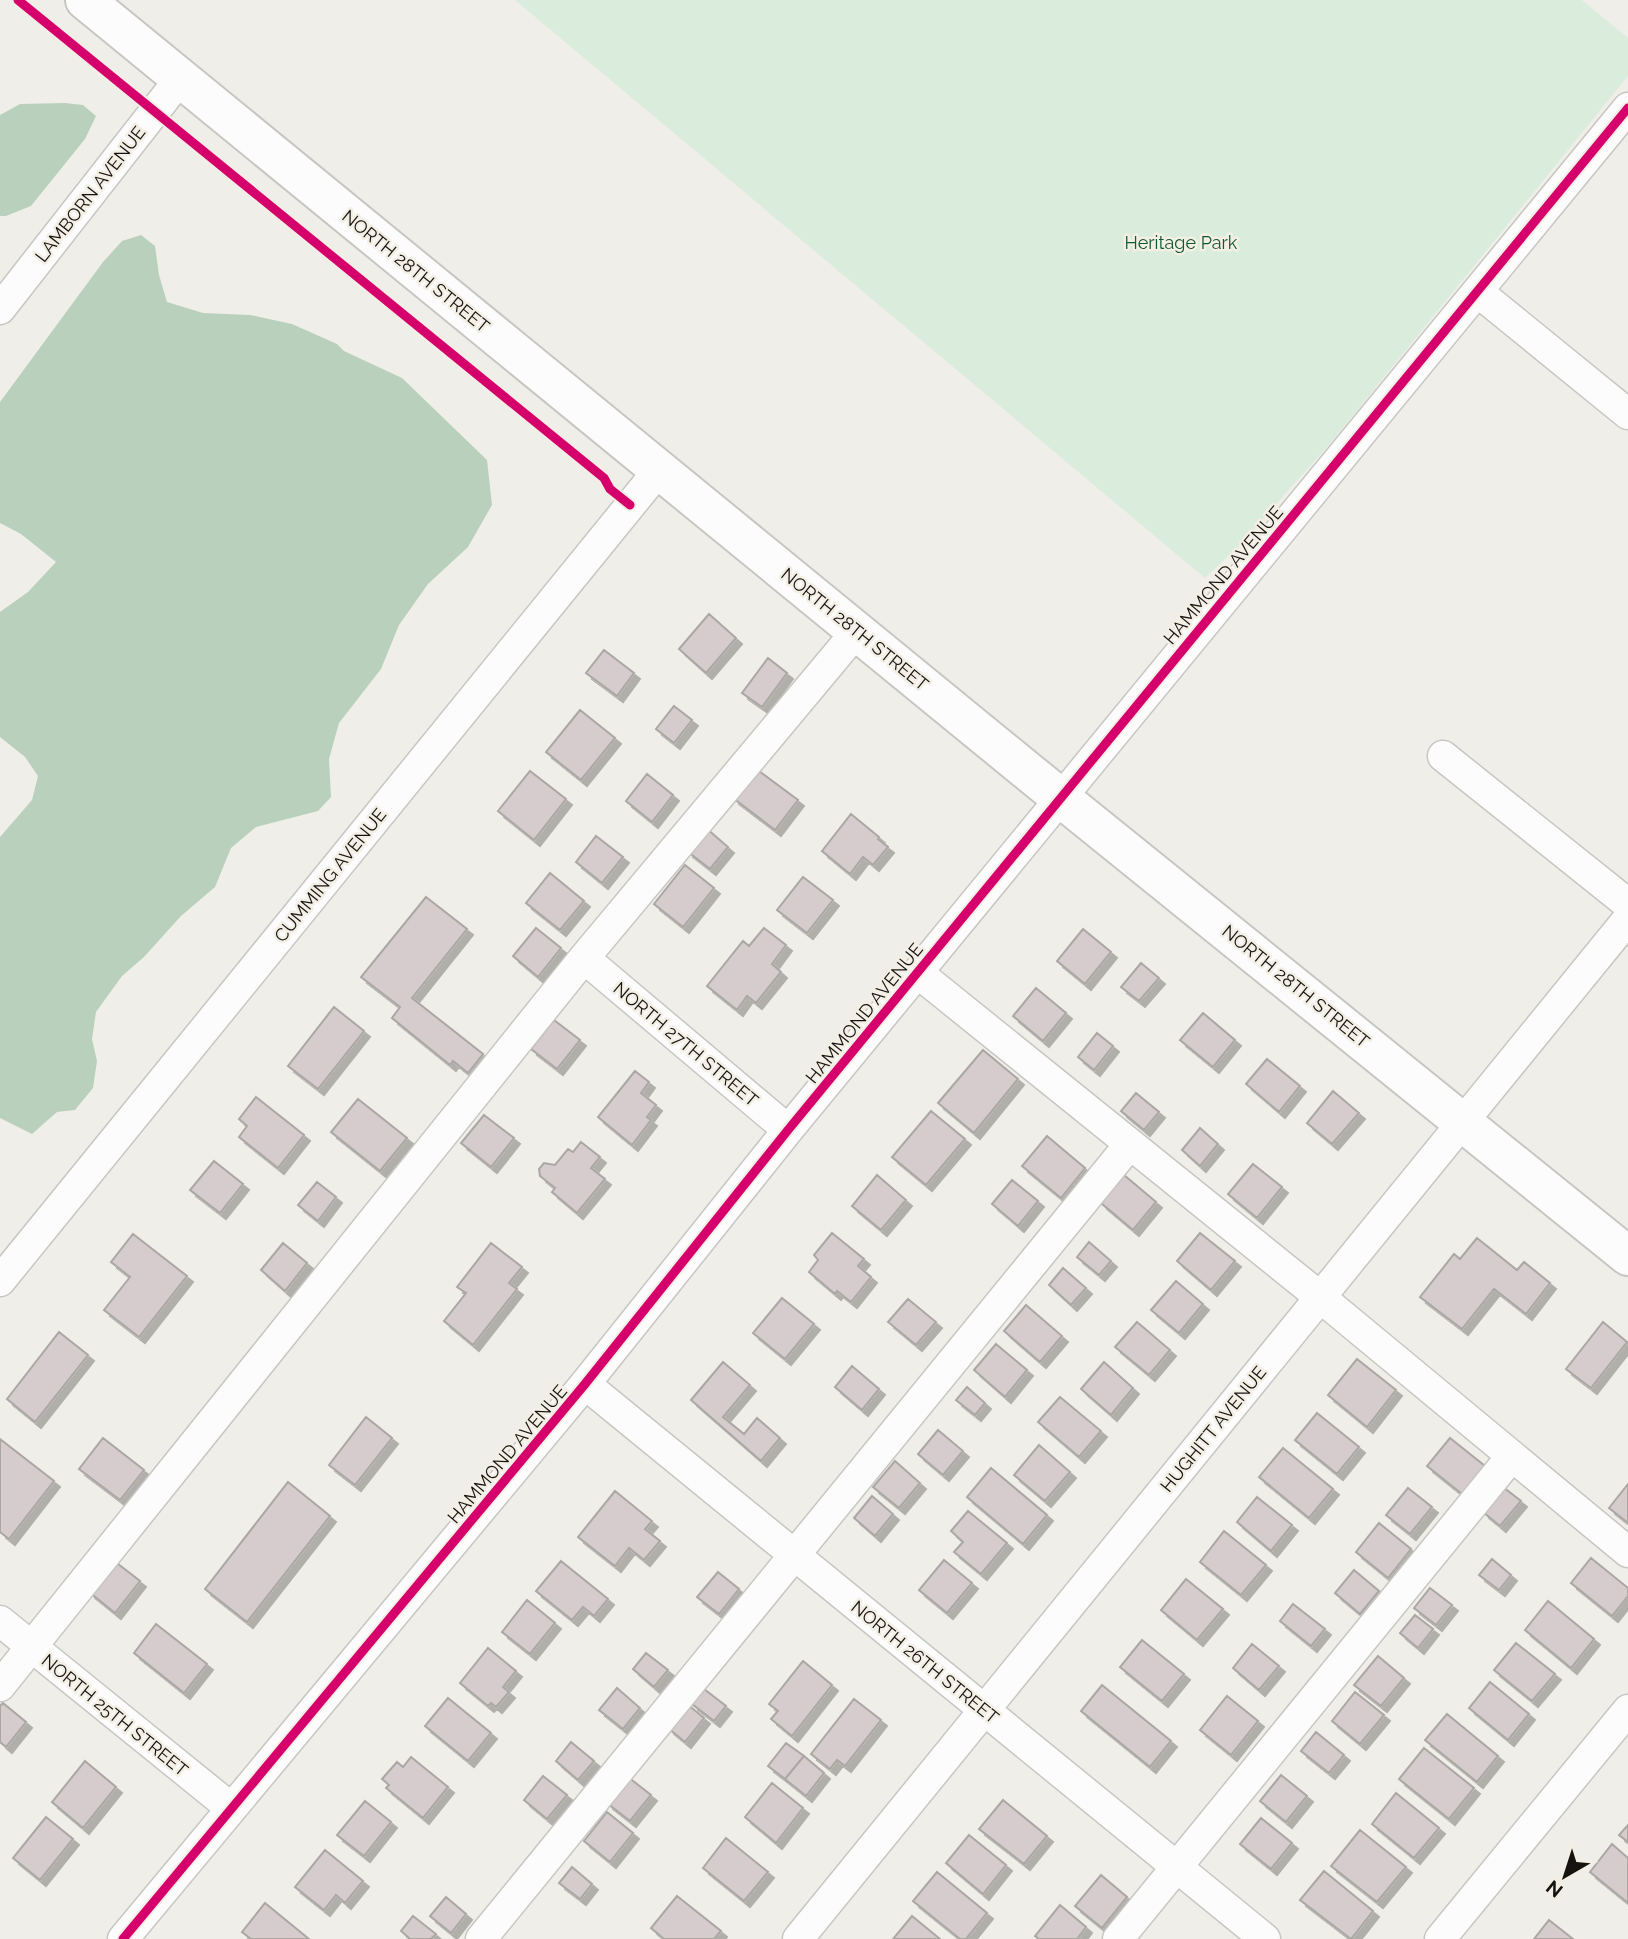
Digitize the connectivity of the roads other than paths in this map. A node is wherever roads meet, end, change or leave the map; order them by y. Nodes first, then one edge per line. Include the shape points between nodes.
1 (85, 0) edge
2 (180, 79) junction
3 (1628, 108) edge
4 (1478, 292) junction
5 (0, 309) edge
6 (1628, 414) edge
7 (659, 470) junction
8 (857, 631) junction
9 (1443, 756) dead end
10 (1060, 797) junction
11 (1628, 904) edge
12 (1628, 919) edge
13 (584, 958) junction
14 (918, 972) junction
15 (1464, 1121) junction
16 (788, 1130) junction
17 (1130, 1144) junction
18 (1628, 1256) edge
19 (0, 1281) edge
20 (1320, 1297) junction
21 (585, 1384) junction
22 (1512, 1456) junction
23 (1628, 1552) edge
24 (793, 1554) junction
25 (0, 1621) edge
26 (32, 1647) junction
27 (0, 1686) edge
28 (1628, 1710) edge
29 (986, 1711) junction
30 (231, 1808) junction
31 (1177, 1867) junction
32 (123, 1939) edge
33 (481, 1939) edge
34 (798, 1939) edge
35 (1118, 1939) edge
36 (1265, 1939) edge
37 (1440, 1939) edge

1 - 2 main road, NORTH 28TH STREET
2 - 5 street, LAMBORN AVENUE
2 - 7 main road, NORTH 28TH STREET
3 - 4 street, HAMMOND AVENUE
4 - 6 street
4 - 10 street, HAMMOND AVENUE
7 - 8 main road, NORTH 28TH STREET
7 - 19 street, CUMMING AVENUE
8 - 10 main road, NORTH 28TH STREET
8 - 13 street
9 - 11 street
10 - 14 street, HAMMOND AVENUE
10 - 15 main road, NORTH 28TH STREET
12 - 15 street, HUGHITT AVENUE
13 - 16 street, NORTH 27TH STREET
13 - 26 street
14 - 16 street, HAMMOND AVENUE
14 - 17 street
15 - 18 main road, NORTH 28TH STREET
15 - 20 street, HUGHITT AVENUE
16 - 21 street, HAMMOND AVENUE
17 - 20 street
17 - 24 street
20 - 22 street
20 - 29 street, HUGHITT AVENUE
21 - 24 street, NORTH 26TH STREET
21 - 30 street, HAMMOND AVENUE
22 - 23 street
22 - 31 street
24 - 29 street, NORTH 26TH STREET
24 - 33 street
25 - 26 street, NORTH 25TH STREET
26 - 27 street
26 - 30 street, NORTH 25TH STREET
28 - 37 street
29 - 31 street, NORTH 26TH STREET
29 - 34 street, HUGHITT AVENUE
30 - 32 street, HAMMOND AVENUE
31 - 35 street
31 - 36 street, NORTH 26TH STREET

